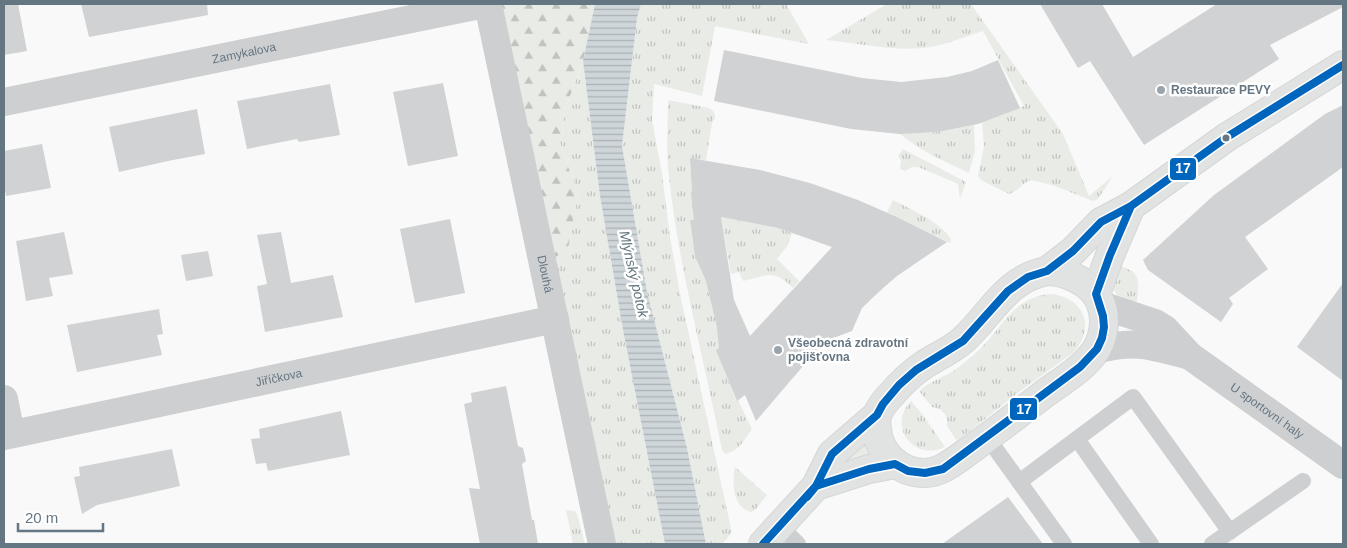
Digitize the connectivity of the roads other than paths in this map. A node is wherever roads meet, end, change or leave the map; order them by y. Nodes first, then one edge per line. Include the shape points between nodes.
1 (486, 4) edge
2 (1343, 65) edge
3 (4, 102) edge
4 (1130, 206) junction
5 (1047, 271) junction
6 (1099, 300) junction
7 (555, 319) junction
8 (1096, 350) junction
9 (1190, 356) junction
10 (4, 399) edge
11 (877, 415) junction
12 (7, 435) edge
13 (987, 437) junction
14 (1077, 438) junction
15 (895, 464) junction
16 (1343, 465) edge
17 (1303, 481) dead end
18 (1019, 482) junction
19 (816, 486) junction
20 (1230, 532) junction
21 (780, 538) edge
22 (602, 544) edge
23 (1064, 544) edge
24 (1151, 544) edge
25 (1212, 544) edge

1 - 3 street, Zamykalova
1 - 7 street, Dlouhá
2 - 4 main road via 1228,137
4 - 5 main road via 1101,222 1073,251
4 - 6 main road via 1110,255
5 - 6 main road via 1070,276
5 - 11 main road via 1028,277 1008,291 962,341 916,370 899,385
6 - 8 main road via 1104,330
6 - 9 street, U sportovní haly via 1155,323 1176,339
7 - 12 street, Jiříčkova
7 - 22 street, Dlouhá
8 - 9 street, U sportovní haly via 1138,343
8 - 13 main road via 1078,370
9 - 16 street, U sportovní haly
10 - 12 street
11 - 15 main road via 881,446
11 - 19 main road via 832,454
13 - 15 main road via 935,472 908,471
13 - 18 lane
14 - 18 lane
14 - 20 lane via 1133,397
14 - 24 lane
15 - 19 main road
17 - 20 lane
18 - 23 lane
19 - 21 main road
20 - 25 lane

